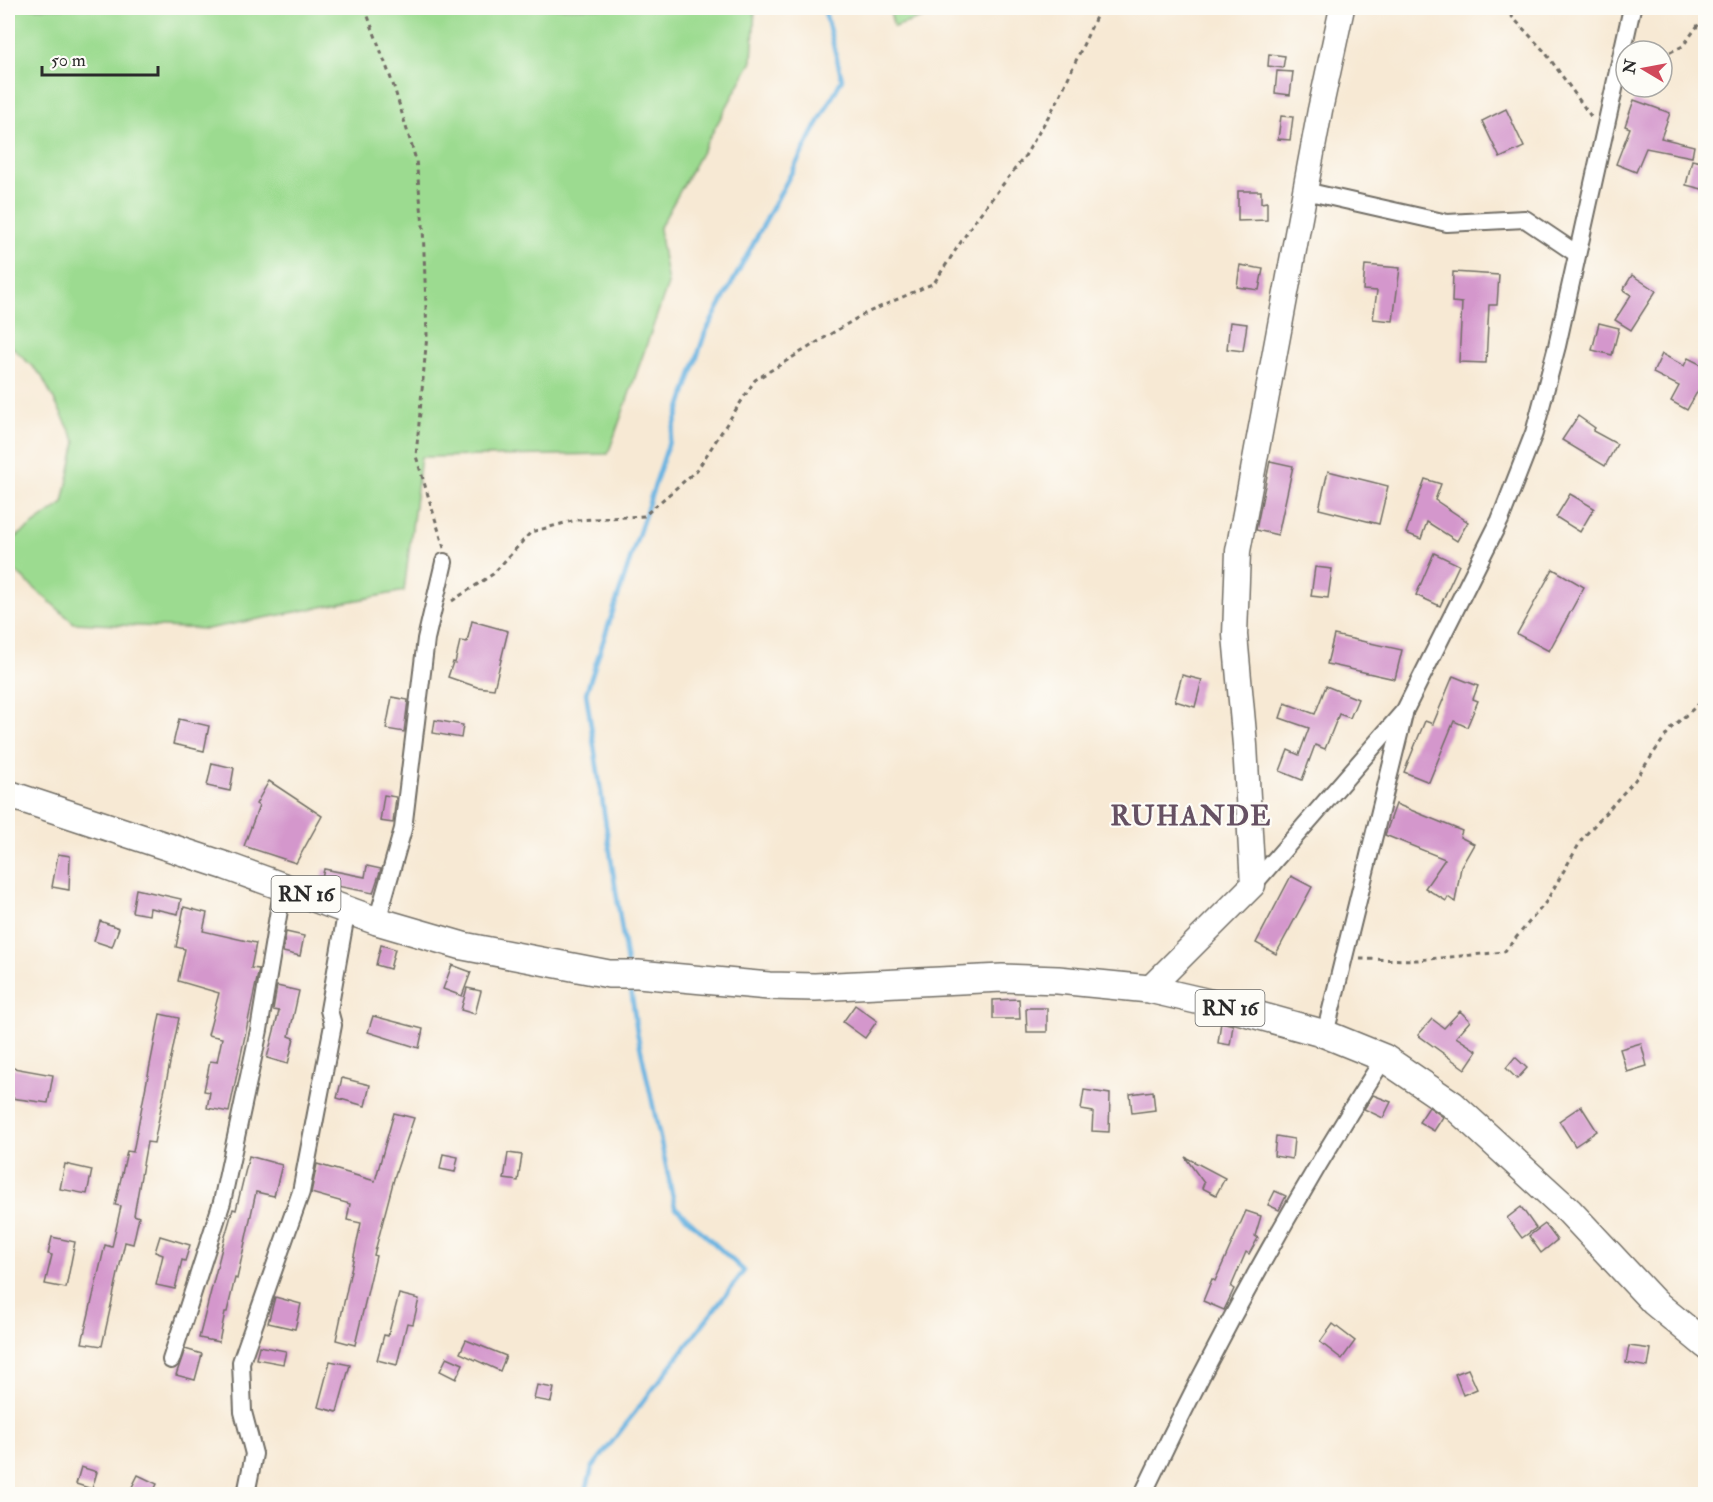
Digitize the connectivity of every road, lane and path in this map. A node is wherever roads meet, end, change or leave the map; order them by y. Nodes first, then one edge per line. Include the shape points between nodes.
1 (365, 8) edge
2 (1100, 8) edge
3 (1342, 8) edge
4 (1504, 8) edge
5 (1632, 8) edge
6 (1706, 14) edge
7 (1674, 50) edge
8 (1603, 135) junction
9 (1305, 191) junction
10 (1577, 254) junction
11 (444, 562) joint
12 (432, 613) junction
13 (1706, 698) edge
14 (1405, 710) junction
15 (8, 794) edge
16 (1253, 885) junction
17 (283, 886) junction
18 (347, 909) junction
19 (377, 921) junction
20 (1343, 959) junction
21 (1149, 989) junction
22 (1325, 1034) junction
23 (1384, 1058) junction
24 (1706, 1345) edge
25 (171, 1359) dead end
26 (246, 1494) edge
27 (1143, 1494) edge

1 - 11 path via 416,160 427,335 416,456 445,544
2 - 12 path via 1058,100 1025,156 976,219 934,283 862,315 755,380 697,470 644,516 576,520 531,532 493,574
3 - 9 main road
4 - 8 path via 1545,52
5 - 8 street
6 - 7 path via 1683,46
8 - 10 street
9 - 10 street via 1447,223 1525,219
9 - 16 main road via 1236,572 1235,635
10 - 14 street via 1534,433 1500,520
11 - 12 street
12 - 19 street via 402,829
13 - 20 path via 1671,729 1635,780 1582,839 1546,902 1504,952 1418,960
14 - 16 street
14 - 20 street
15 - 17 main road, RN 16
16 - 21 main road
17 - 18 main road, RN 16
17 - 25 street via 259,1030 222,1202
18 - 19 main road, RN 16
18 - 26 street via 329,1010 333,1025 301,1192 241,1362 243,1412 254,1454
19 - 21 main road, RN 16 via 463,946 609,974 769,986 1002,978
20 - 22 street
21 - 22 main road, RN 16
22 - 23 main road, RN 16
23 - 24 main road, RN 16 via 1453,1105 1569,1211 1654,1302
23 - 27 street via 1321,1157 1200,1376

